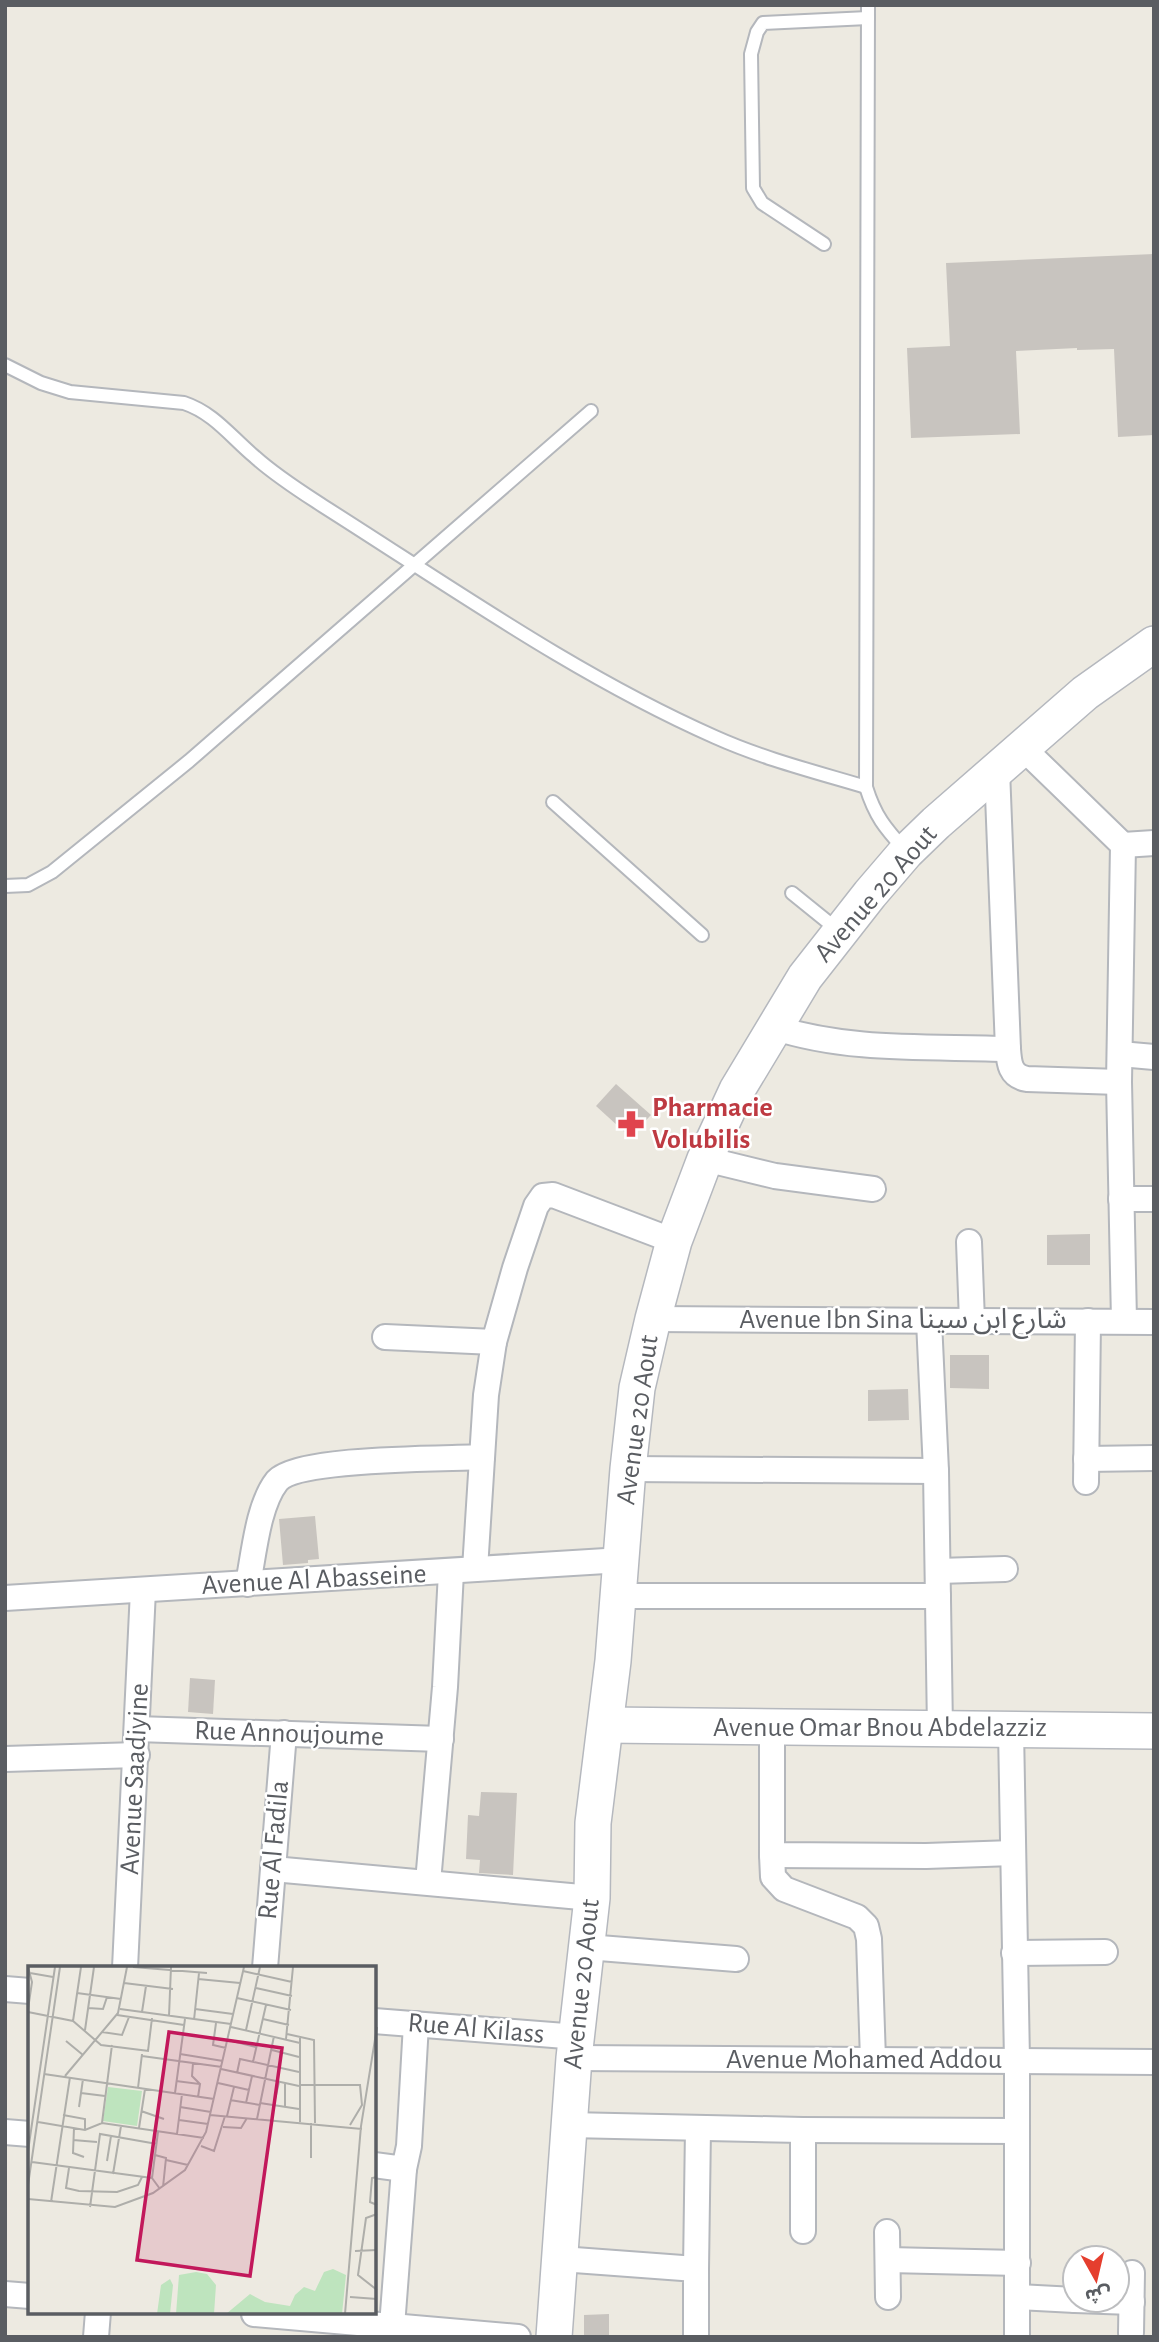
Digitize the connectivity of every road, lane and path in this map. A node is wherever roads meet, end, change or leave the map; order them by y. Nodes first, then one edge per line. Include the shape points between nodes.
1 (868, 12) edge
2 (824, 244) dead end
3 (5, 365) edge
4 (591, 411) dead end
5 (415, 564) junction
6 (1154, 644) edge
7 (1010, 759) junction
8 (866, 787) junction
9 (553, 802) dead end
10 (1154, 843) edge
11 (1123, 845) junction
12 (906, 852) junction
13 (5, 886) edge
14 (792, 893) dead end
15 (839, 932) junction
16 (702, 935) dead end
17 (774, 1027) junction
18 (1008, 1049) junction
19 (1120, 1054) junction
20 (1154, 1057) edge
21 (1119, 1082) junction
22 (705, 1159) junction
23 (873, 1189) dead end
24 (1121, 1199) junction
25 (1154, 1199) edge
26 (674, 1241) junction
27 (969, 1242) dead end
28 (653, 1319) junction
29 (929, 1321) junction
30 (972, 1321) junction
31 (1088, 1321) junction
32 (1124, 1321) junction
33 (1154, 1322) edge
34 (385, 1338) dead end
35 (494, 1342) junction
36 (482, 1457) junction
37 (1154, 1458) edge
38 (628, 1469) junction
39 (936, 1471) junction
40 (622, 1559) junction
41 (475, 1569) junction
42 (1005, 1569) dead end
43 (938, 1571) junction
44 (451, 1572) junction
45 (248, 1584) junction
46 (143, 1590) junction
47 (620, 1596) junction
48 (938, 1596) junction
49 (5, 1598) edge
50 (606, 1725) junction
51 (772, 1728) junction
52 (137, 1729) junction
53 (940, 1729) junction
54 (1011, 1729) junction
55 (1154, 1731) edge
56 (284, 1733) junction
57 (441, 1739) junction
58 (137, 1755) junction
59 (5, 1759) edge
60 (1013, 1853) junction
61 (772, 1855) junction
62 (273, 1869) junction
63 (428, 1882) junction
64 (592, 1898) junction
65 (587, 1947) junction
66 (1105, 1952) dead end
67 (1014, 1953) junction
68 (736, 1959) dead end
69 (125, 1966) edge
70 (265, 1966) edge
71 (5, 1989) edge
72 (28, 1991) edge
73 (376, 2021) edge
74 (416, 2024) junction
75 (576, 2048) junction
76 (873, 2060) junction
77 (1017, 2061) junction
78 (1154, 2062) edge
79 (569, 2125) junction
80 (698, 2128) junction
81 (803, 2130) junction
82 (1017, 2131) junction
83 (5, 2132) edge
84 (28, 2134) edge
85 (376, 2165) edge
86 (404, 2169) junction
87 (803, 2231) dead end
88 (887, 2232) dead end
89 (561, 2259) junction
90 (888, 2260) junction
91 (1018, 2263) junction
92 (696, 2269) junction
93 (1132, 2273) dead end
94 (5, 2294) edge
95 (28, 2296) edge
96 (888, 2297) dead end
97 (1018, 2297) junction
98 (1061, 2299) edge
99 (1132, 2302) joint
100 (98, 2314) edge
101 (254, 2321) edge
102 (392, 2326) junction
103 (1131, 2333) dead end
104 (96, 2337) edge
105 (518, 2337) edge
106 (554, 2337) edge
107 (696, 2337) edge
108 (1017, 2337) edge

1 - 2 lane via 763,23 751,54 753,188 762,203
1 - 8 lane
3 - 5 lane via 70,392 196,407 292,486
4 - 5 lane
5 - 8 lane via 533,640 670,716 774,759
5 - 13 lane via 52,872 28,885
6 - 7 street, Avenue 20 Aout via 1085,693
7 - 11 street via 1078,799
7 - 12 street, Avenue 20 Aout
7 - 18 street
8 - 12 lane via 882,825
9 - 16 lane
10 - 11 street
11 - 19 street
12 - 15 street, Avenue 20 Aout
14 - 15 lane
15 - 17 street, Avenue 20 Aout
17 - 18 street via 851,1044
17 - 22 street, Avenue 20 Aout via 737,1090
18 - 21 street via 1013,1071 1020,1078
19 - 20 street
19 - 21 street
21 - 24 street
22 - 23 street via 775,1176
22 - 26 street, Avenue 20 Aout
24 - 25 street
24 - 32 street
26 - 28 street, Avenue 20 Aout
26 - 35 street via 554,1195 543,1196 523,1243
27 - 30 street
28 - 29 street, Avenue Ibn Sina شارع ابن سينا
28 - 38 street, Avenue 20 Aout via 637,1388
29 - 30 street, Avenue Ibn Sina شارع ابن سينا
29 - 39 street
30 - 31 street, Avenue Ibn Sina شارع ابن سينا
31 - 32 street, Avenue Ibn Sina شارع ابن سينا
31 - 37 street via 1086,1470
32 - 33 street, Avenue Ibn Sina شارع ابن سينا
34 - 35 street
35 - 36 street
36 - 41 street
36 - 45 street via 342,1463 290,1472 272,1489 263,1511
38 - 39 street
38 - 40 street, Avenue 20 Aout
39 - 43 street
40 - 41 street, Avenue Al Abasseine
40 - 47 street, Avenue 20 Aout
41 - 44 street, Avenue Al Abasseine
42 - 43 street
43 - 48 street
44 - 45 street, Avenue Al Abasseine
44 - 57 street
45 - 46 street, Avenue Al Abasseine
46 - 49 street, Avenue Al Abasseine
46 - 52 street, Avenue Saadiyine
47 - 48 street
47 - 50 street, Avenue 20 Aout
48 - 53 street
50 - 51 street, Avenue Omar Bnou Abdelazziz
50 - 64 street, Avenue 20 Aout via 593,1823
51 - 53 street, Avenue Omar Bnou Abdelazziz
51 - 61 street
52 - 56 street, Rue Annoujoume
52 - 58 street, Avenue Saadiyine
53 - 54 street, Avenue Omar Bnou Abdelazziz
54 - 55 street, Avenue Omar Bnou Abdelazziz
54 - 60 street
56 - 57 street, Rue Annoujoume
56 - 62 street, Rue Al Fadila
57 - 63 street
58 - 59 street
58 - 69 street, Avenue Saadiyine
60 - 61 street
60 - 67 street
61 - 76 street via 773,1877 784,1889 857,1917 866,1926
62 - 63 street
62 - 70 street, Rue Al Fadila
63 - 64 street
64 - 65 street, Avenue 20 Aout
65 - 68 street
65 - 75 street, Avenue 20 Aout
66 - 67 street
67 - 77 street
71 - 72 street
73 - 74 street, Rue Al Kilass
74 - 75 street, Rue Al Kilass
74 - 86 street
75 - 76 street, Avenue Mohamed Addou
75 - 79 street, Avenue 20 Aout
76 - 77 street, Avenue Mohamed Addou
77 - 78 street, Avenue Mohamed Addou
77 - 82 street
79 - 80 street
79 - 89 street, Avenue 20 Aout
80 - 81 street
80 - 92 street
81 - 82 street
81 - 87 street
82 - 91 street
83 - 84 street
85 - 86 street
86 - 102 street
88 - 90 street
89 - 92 street
89 - 106 street, Avenue 20 Aout
90 - 91 street
90 - 96 street
91 - 97 street
92 - 107 street
93 - 99 street
94 - 95 street
97 - 98 street
97 - 108 street
99 - 103 street
100 - 104 street
101 - 102 street
102 - 105 street

